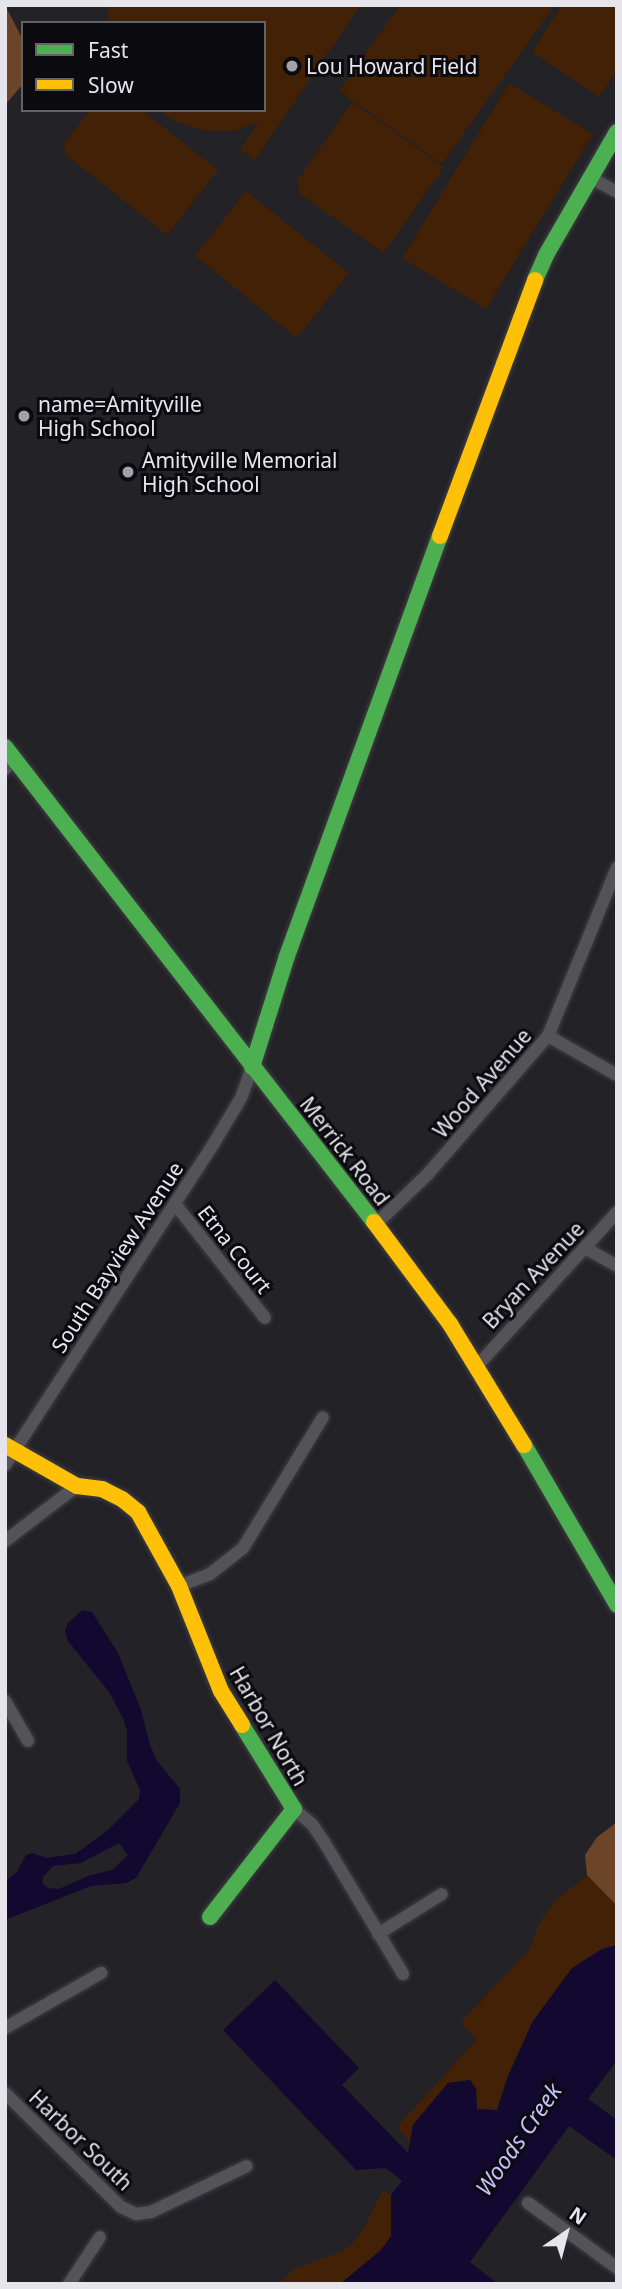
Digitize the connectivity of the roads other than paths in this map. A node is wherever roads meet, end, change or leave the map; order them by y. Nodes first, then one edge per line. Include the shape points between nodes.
1 (617, 132) edge
2 (589, 177) junction
3 (617, 192) edge
4 (8, 758) edge
5 (617, 868) edge
6 (548, 1036) junction
7 (252, 1066) junction
8 (617, 1075) edge
9 (175, 1204) junction
10 (617, 1212) edge
11 (376, 1224) junction
12 (585, 1248) junction
13 (617, 1266) edge
14 (265, 1318) dead end
15 (478, 1365) junction
16 (323, 1417) dead end
17 (8, 1454) edge
18 (77, 1486) junction
19 (5, 1541) edge
20 (179, 1586) junction
21 (617, 1605) edge
22 (5, 1701) edge
23 (27, 1741) dead end
24 (293, 1809) junction
25 (442, 1894) dead end
26 (210, 1917) dead end
27 (378, 1934) junction
28 (101, 1973) dead end
29 (403, 1974) dead end
30 (5, 2028) edge
31 (5, 2093) edge
32 (247, 2166) dead end
33 (528, 2203) dead end
34 (100, 2237) dead end
35 (617, 2268) edge
36 (69, 2284) edge

1 - 2 main road
2 - 3 street
2 - 7 main road via 524,304
4 - 7 main road, Merrick Road
5 - 6 street, Wood Avenue
6 - 8 street
6 - 11 street, Wood Avenue via 427,1175
7 - 9 street, South Bayview Avenue via 240,1099
7 - 11 main road, Merrick Road
9 - 14 street, Etna Court
9 - 17 street, South Bayview Avenue
10 - 12 street, Bryan Avenue
11 - 15 main road, Merrick Road
12 - 13 street
12 - 15 street, Bryan Avenue
15 - 21 main road, Merrick Road
16 - 20 street via 243,1548 210,1574
17 - 18 main road, Harbor North
18 - 19 street
18 - 20 main road, Harbor North via 102,1489 138,1513
20 - 24 main road, Harbor North via 221,1692
22 - 23 street
24 - 26 main road, Harbor North
24 - 27 street, Harbor North via 312,1824
25 - 27 street
27 - 29 street, Harbor North
28 - 30 street
31 - 32 street, Harbor South via 121,2207 136,2214
33 - 35 street
34 - 36 street

